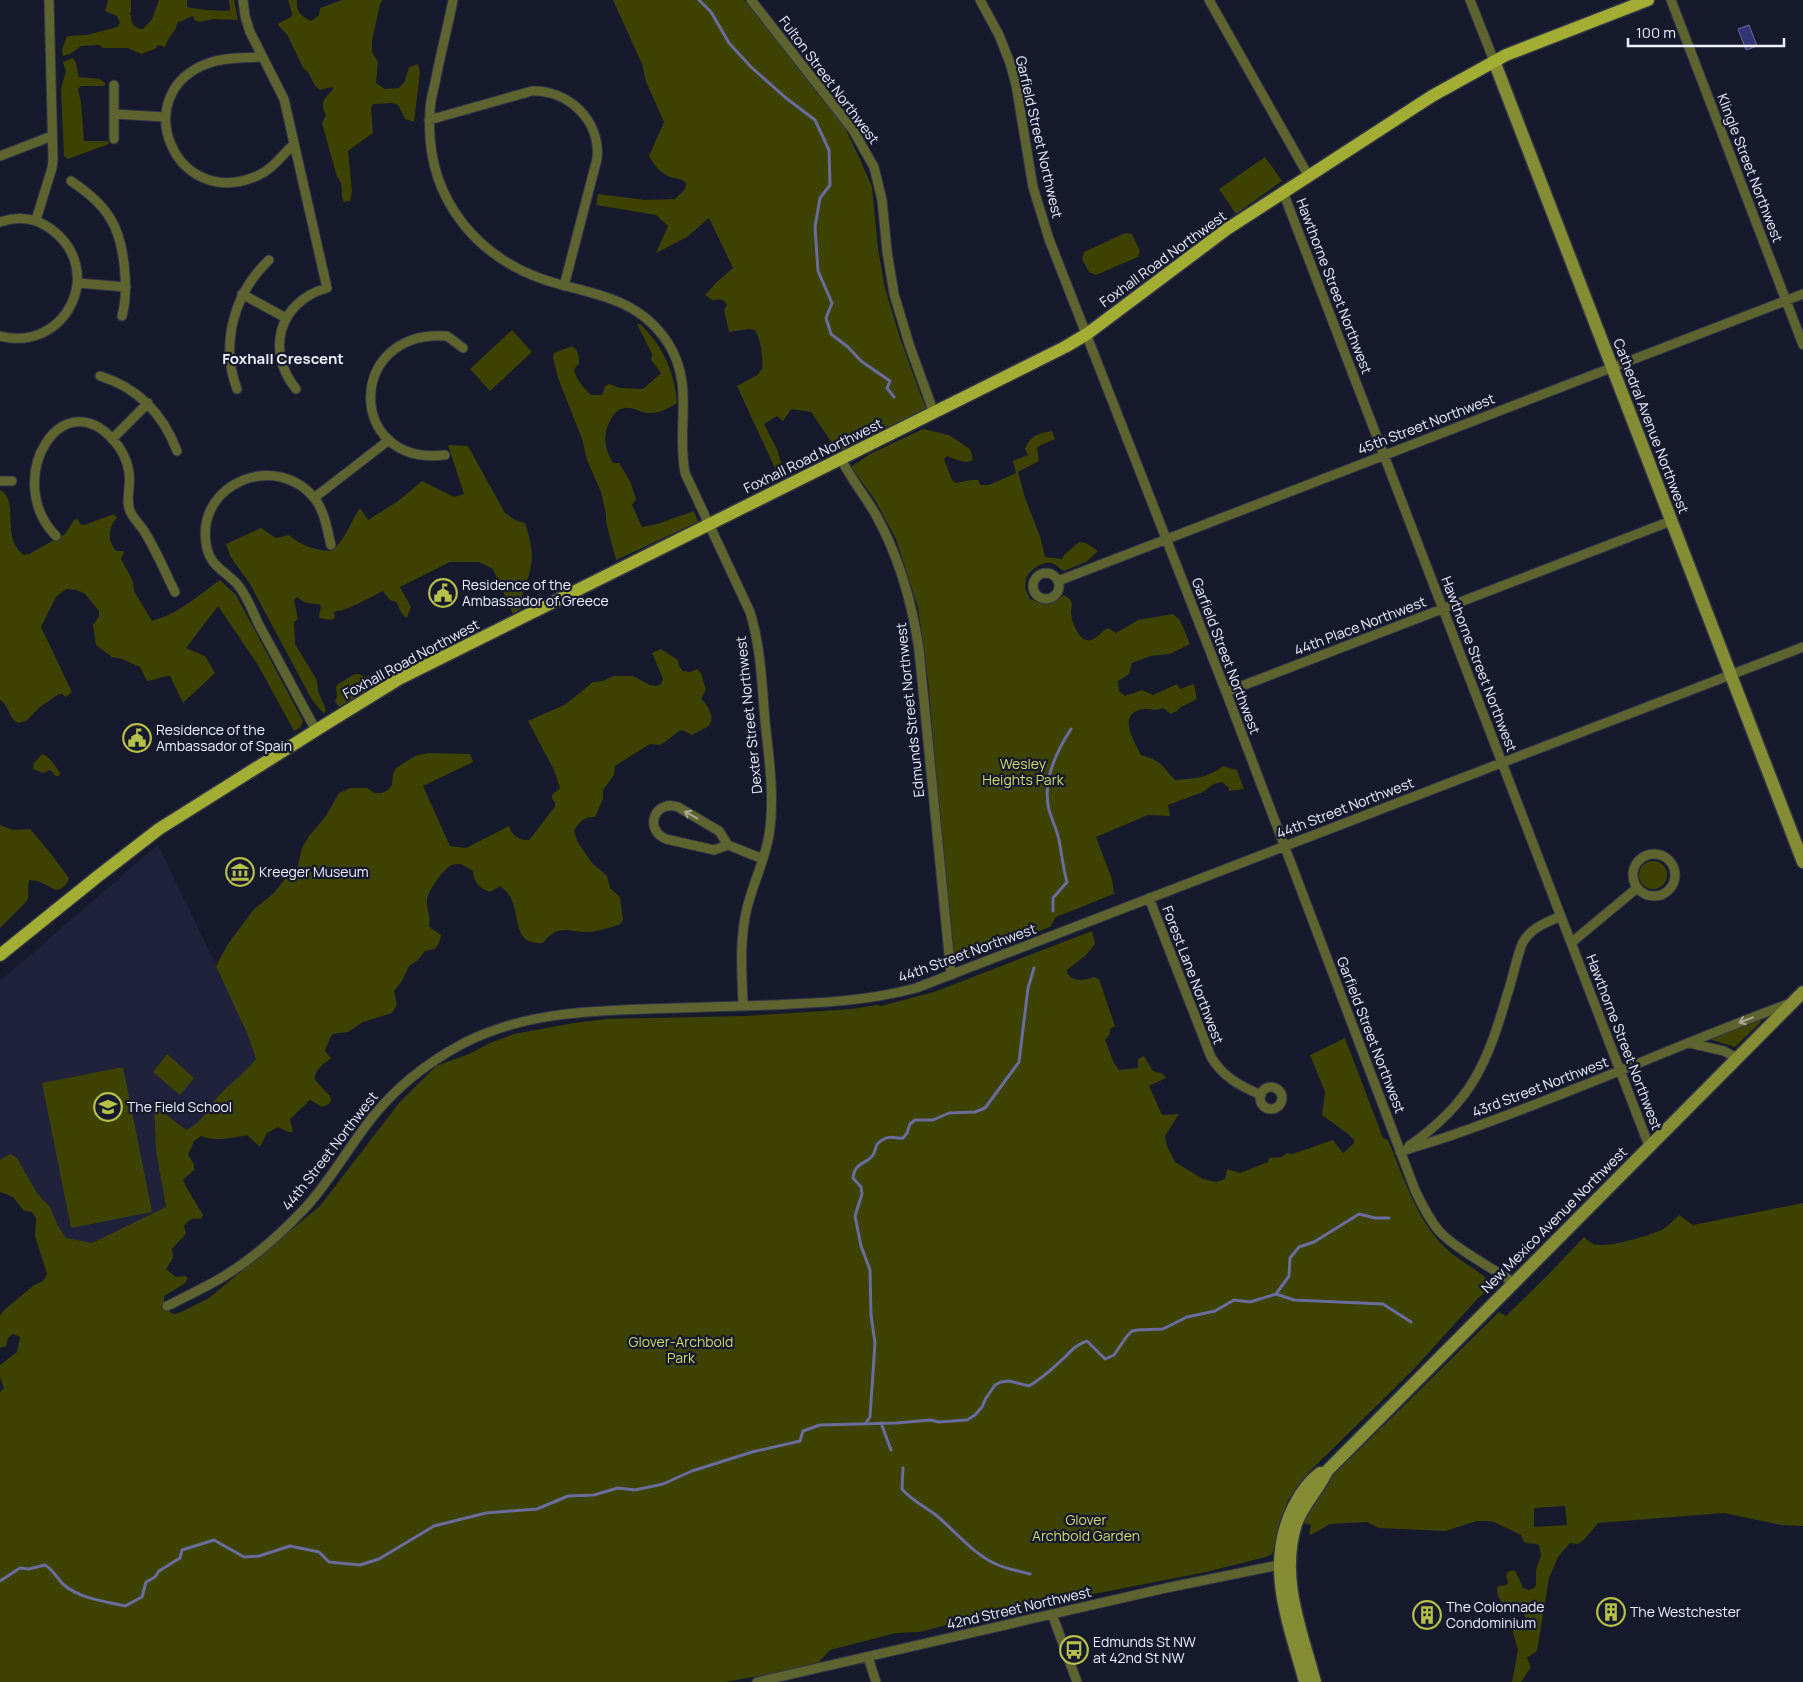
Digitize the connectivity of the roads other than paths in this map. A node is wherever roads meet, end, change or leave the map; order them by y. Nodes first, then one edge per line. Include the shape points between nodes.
1 (49, 0) edge
2 (243, 0) edge
3 (453, 0) edge
4 (751, 0) edge
5 (980, 0) edge
6 (1209, 0) edge
7 (1470, 0) edge
8 (1648, 0) edge
9 (1670, 0) edge
10 (262, 58) junction
11 (1494, 61) junction
12 (114, 86) dead end
13 (114, 114) junction
14 (165, 116) junction
15 (429, 120) junction
16 (52, 136) junction
17 (114, 139) dead end
18 (294, 144) junction
19 (0, 156) edge
20 (1308, 175) junction
21 (71, 181) dead end
22 (1283, 192) junction
23 (36, 220) junction
24 (0, 222) edge
25 (269, 260) dead end
26 (78, 283) junction
27 (564, 286) junction
28 (126, 287) junction
29 (242, 294) junction
30 (1803, 294) edge
31 (1786, 300) junction
32 (122, 316) dead end
33 (286, 318) junction
34 (1087, 334) junction
35 (0, 338) edge
36 (1803, 345) edge
37 (463, 348) dead end
38 (1612, 367) junction
39 (100, 376) dead end
40 (237, 389) dead end
41 (296, 389) dead end
42 (148, 403) junction
43 (934, 413) junction
44 (48, 426) dead end
45 (112, 438) junction
46 (389, 440) junction
47 (178, 451) dead end
48 (445, 455) dead end
49 (1384, 455) junction
50 (841, 459) junction
51 (12, 470) dead end
52 (0, 481) edge
53 (314, 498) junction
54 (1671, 521) junction
55 (708, 525) junction
56 (38, 526) dead end
57 (56, 536) dead end
58 (1166, 540) junction
59 (331, 545) dead end
60 (1058, 581) dead end
61 (175, 592) dead end
62 (1443, 609) junction
63 (1803, 647) edge
64 (1731, 675) junction
65 (1226, 692) junction
66 (316, 730) junction
67 (1502, 763) junction
68 (728, 845) junction
69 (1284, 846) junction
70 (763, 859) junction
71 (1803, 862) edge
72 (1637, 888) junction
73 (1149, 898) junction
74 (1561, 916) junction
75 (1571, 943) junction
76 (0, 955) edge
77 (951, 975) junction
78 (1803, 992) edge
79 (1792, 1003) junction
80 (743, 1006) junction
81 (1688, 1043) junction
82 (1738, 1058) junction
83 (1620, 1070) junction
84 (1261, 1095) dead end
85 (1649, 1146) junction
86 (1400, 1152) junction
87 (1513, 1282) junction
88 (167, 1306) dead end
89 (1284, 1564) junction
90 (1052, 1614) junction
91 (868, 1657) junction
92 (757, 1682) edge
93 (876, 1682) edge
94 (1077, 1682) edge
95 (1305, 1682) edge
96 (1315, 1682) edge

1 - 16 street
2 - 10 street via 248,27
3 - 15 street, Dexter Street Northwest
4 - 43 street, Fulton Street Northwest via 853,130 874,167 882,200 894,294
5 - 34 street, Garfield Street Northwest via 1010,64 1037,202
6 - 20 street
7 - 11 street, Cathedral Avenue Northwest
8 - 11 main road, Foxhall Road Northwest
9 - 31 street, Klingle Street Northwest
10 - 14 street via 215,61 194,70 173,91
10 - 18 street via 284,99
11 - 20 main road, Foxhall Road Northwest via 1416,105
11 - 38 street, Cathedral Avenue Northwest
12 - 13 street
13 - 14 street
13 - 17 street
14 - 18 street via 168,139 175,155 192,172 214,182 238,182 258,176 274,166
15 - 27 street, Dexter Street Northwest via 437,175 463,224 500,259 531,276
15 - 27 street via 532,91 558,96 582,112 594,133 598,155
16 - 19 street
16 - 23 street via 52,168
18 - 33 street via 327,288 303,298
20 - 22 main road, Foxhall Road Northwest
21 - 28 street via 97,201 114,223
22 - 34 main road, Foxhall Road Northwest via 1203,246
22 - 49 street, Hawthorne Street Northwest
23 - 24 street via 20,218
23 - 26 street via 65,242 73,255
25 - 29 street
26 - 28 street
26 - 35 street via 69,310 52,328 26,338
27 - 55 street, Dexter Street Northwest via 615,299 631,307 649,321 668,343 682,379 685,472
28 - 32 street
29 - 33 street
29 - 40 street via 228,349
30 - 31 street, 45th Street Northwest
31 - 36 street, Klingle Street Northwest
31 - 38 street, 45th Street Northwest
33 - 41 street via 280,332 280,357
34 - 43 main road, Foxhall Road Northwest
34 - 58 street, Garfield Street Northwest
37 - 46 street via 451,337 441,335 410,340 386,356 374,375 370,398 376,422
38 - 49 street, 45th Street Northwest
38 - 54 street, Cathedral Avenue Northwest
39 - 42 street via 125,385
42 - 45 street
42 - 47 street via 165,425
43 - 50 main road, Foxhall Road Northwest
44 - 45 street via 82,423
45 - 61 street via 123,453 129,470 130,513 144,531
46 - 48 street via 414,454
46 - 53 street
49 - 58 street, 45th Street Northwest
49 - 62 street, Hawthorne Street Northwest
50 - 55 main road, Foxhall Road Northwest
50 - 77 street, Edmunds Street Northwest via 890,542 915,622
51 - 52 street via 13,486
53 - 59 street
53 - 66 street via 298,483 284,477 262,474 246,478 230,487 216,501 208,517 205,537 211,559 240,588
54 - 62 street, 44th Place Northwest
54 - 64 street, Cathedral Avenue Northwest
55 - 66 main road, Foxhall Road Northwest via 419,669
55 - 70 street, Dexter Street Northwest via 744,598 758,644 772,797
56 - 57 street
58 - 60 street, 45th Street Northwest
58 - 65 street, Garfield Street Northwest
62 - 65 street, 44th Place Northwest
62 - 67 street, Hawthorne Street Northwest
63 - 64 street, 44th Street Northwest
64 - 67 street, 44th Street Northwest
64 - 71 street, Cathedral Avenue Northwest
65 - 69 street, Garfield Street Northwest
66 - 76 main road, Foxhall Road Northwest via 145,839
67 - 69 street, 44th Street Northwest
67 - 74 street, Hawthorne Street Northwest
68 -> 68 street via 719,831 678,807 665,806 655,814 655,829 666,839 714,850
68 - 70 street
69 - 73 street, 44th Street Northwest
69 - 86 street, Garfield Street Northwest
70 - 80 street, Dexter Street Northwest via 743,927
72 - 72 street via 1650,896 1664,894 1674,883 1671,862 1660,854 1646,854 1640,858 1632,876
72 - 75 street
73 - 77 street, 44th Street Northwest
73 - 84 street, Forest Lane Northwest via 1211,1057 1229,1078
74 - 75 street, Hawthorne Street Northwest
74 - 86 street via 1537,927 1522,944 1491,1048 1469,1089 1438,1125
75 - 83 street, Hawthorne Street Northwest
77 - 80 street, 44th Street Northwest via 904,991 862,999
78 - 79 street, New Mexico Avenue Northwest
79 -> 81 street, 43rd Street Northwest
79 - 82 street, New Mexico Avenue Northwest
80 - 88 street, 44th Street Northwest via 557,1014 512,1025 464,1043 424,1067 384,1104 318,1193 275,1238 221,1278
81 - 82 street via 1724,1051
81 - 83 street, 43rd Street Northwest
82 - 85 street, New Mexico Avenue Northwest
83 - 85 street, Hawthorne Street Northwest
83 - 86 street, 43rd Street Northwest via 1459,1133
85 - 87 street, New Mexico Avenue Northwest
86 - 87 street, Garfield Street Northwest via 1421,1202 1440,1232
87 - 89 street, New Mexico Avenue Northwest via 1327,1470 1297,1522
89 - 90 street, 42nd Street Northwest
89 - 95 street via 1284,1602
89 - 96 street
90 - 91 street, 42nd Street Northwest
90 - 94 street
91 - 92 street, 42nd Street Northwest
91 - 93 street

